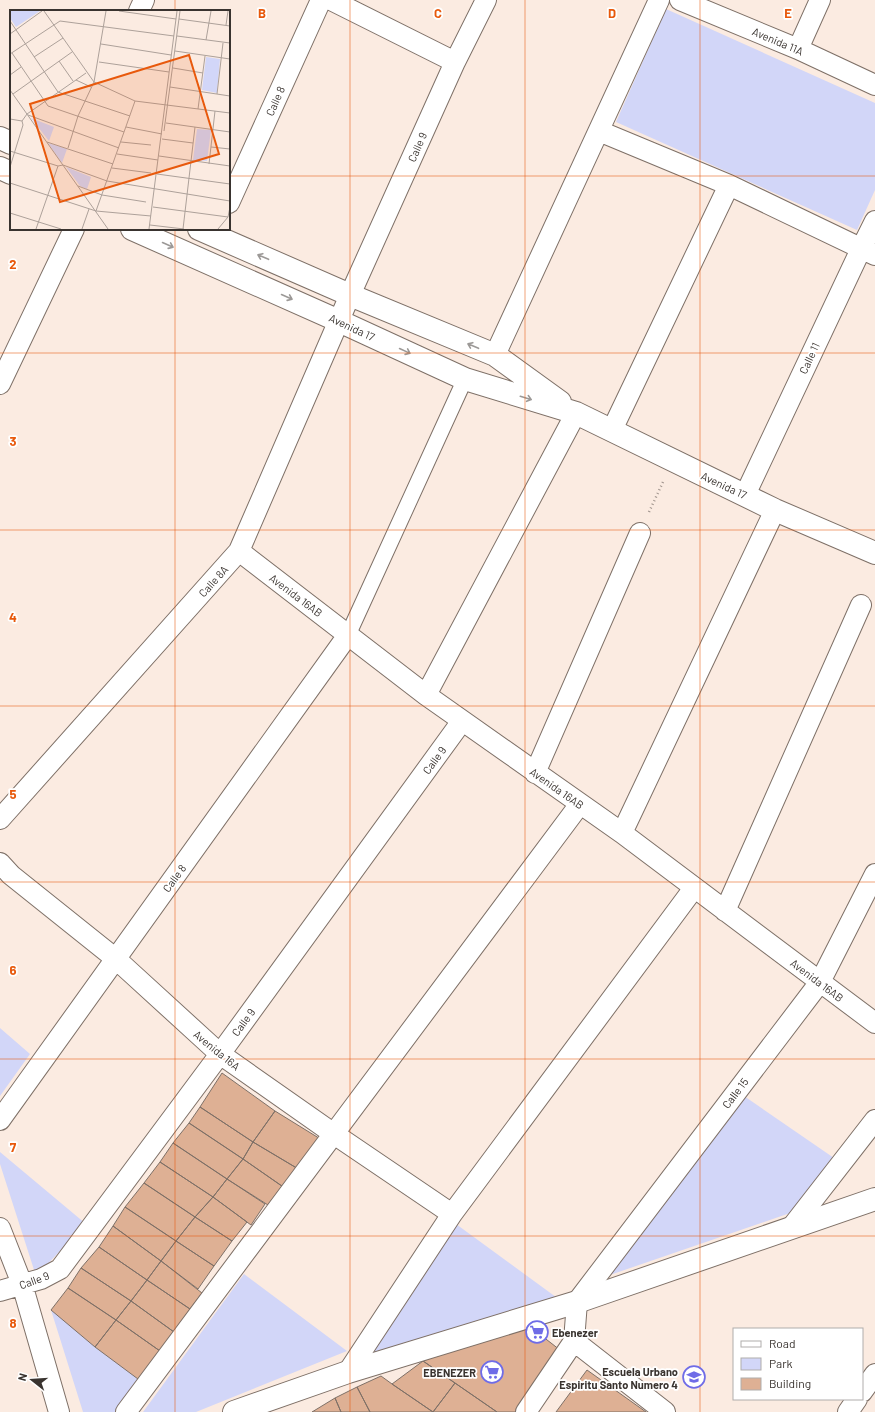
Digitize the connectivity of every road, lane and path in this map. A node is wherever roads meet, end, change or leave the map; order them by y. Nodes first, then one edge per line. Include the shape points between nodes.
1 (144, 0) edge
2 (321, 0) edge
3 (331, 0) edge
4 (486, 0) edge
5 (658, 0) edge
6 (680, 0) edge
7 (820, 0) edge
8 (139, 10) edge
9 (798, 49) junction
10 (455, 62) junction
11 (875, 86) edge
12 (599, 131) junction
13 (0, 138) edge
14 (10, 143) edge
15 (0, 168) edge
16 (10, 173) edge
17 (728, 185) junction
18 (230, 201) edge
19 (875, 221) edge
20 (74, 230) edge
21 (134, 230) edge
22 (210, 231) edge
23 (868, 252) edge
24 (350, 294) junction
25 (339, 320) junction
26 (495, 355) junction
27 (465, 379) junction
28 (0, 384) edge
29 (576, 413) junction
30 (612, 430) junction
31 (673, 461) junction
32 (745, 495) junction
33 (775, 510) junction
34 (640, 532) joint
35 (239, 551) junction
36 (875, 553) edge
37 (861, 605) dead end
38 (348, 635) junction
39 (426, 695) junction
40 (462, 721) junction
41 (535, 773) junction
42 (580, 804) junction
43 (0, 819) edge
44 (622, 833) junction
45 (875, 874) edge
46 (4, 876) edge
47 (694, 888) junction
48 (725, 911) junction
49 (116, 959) junction
50 (820, 982) junction
51 (875, 1023) edge
52 (220, 1054) junction
53 (0, 1120) edge
54 (875, 1120) edge
55 (334, 1134) junction
56 (875, 1199) edge
57 (452, 1214) junction
58 (0, 1228) edge
59 (791, 1228) junction
60 (22, 1284) junction
61 (0, 1291) edge
62 (577, 1302) junction
63 (574, 1341) junction
64 (348, 1372) junction
65 (875, 1374) edge
66 (863, 1391) edge
67 (856, 1400) edge
68 (59, 1412) edge
69 (126, 1412) edge
70 (234, 1412) edge
71 (526, 1412) edge
72 (665, 1412) edge
73 (848, 1412) edge

1 - 8 street
2 - 18 street, Calle 8
3 - 10 street
4 - 10 street, Calle 9
5 - 12 street
6 - 9 street, Avenida 11A
7 - 9 street
9 - 11 street, Avenida 11A
10 - 24 street, Calle 9
12 - 17 street
12 - 26 street
13 - 14 street
15 - 16 street
17 - 23 street
17 - 30 street
19 - 23 street, Calle 11
20 - 28 street
21 -> 25 street, Avenida 17
24 -> 22 street, Avenida 17
23 - 32 street, Calle 11
24 - 25 street, Calle 8A
26 -> 24 street, Avenida 17
25 -> 27 street, Avenida 17
25 - 35 street, Calle 8A
26 - 29 street, Avenida 17
27 -> 29 street, Avenida 17
27 - 38 street
29 - 30 street, Avenida 17
29 - 39 street
30 - 31 street, Avenida 17
31 - 32 street, Avenida 17
31 - 34 path
32 - 33 street, Avenida 17
33 - 36 street, Avenida 17
33 - 44 street
34 - 41 street
35 - 38 street, Avenida 16AB
35 - 43 street, Calle 8A
37 - 48 street
38 - 39 street, Avenida 16AB
38 - 49 street, Calle 8
39 - 40 street, Avenida 16AB
40 - 41 street, Avenida 16AB
40 - 52 street, Calle 9
41 - 42 street, Avenida 16AB
42 - 44 street, Avenida 16AB
42 - 55 street
44 - 47 street, Avenida 16AB
45 - 50 street, Calle 15
46 - 49 street, Avenida 16A
47 - 48 street, Avenida 16AB
47 - 57 street
48 - 50 street, Avenida 16AB
49 - 52 street, Avenida 16A
49 - 53 street, Calle 8
50 - 51 street, Avenida 16AB
50 - 62 street, Calle 15
52 - 55 street, Avenida 16A
52 - 60 street, Calle 9 via 60,1269 41,1279
54 - 59 street
55 - 57 street, Avenida 16A
55 - 69 street
56 - 59 street
57 - 64 street
58 - 60 street
59 - 62 street
60 - 61 street, Calle 9
60 - 68 street
62 - 63 street
62 - 64 street
63 - 71 street
63 - 72 street
64 - 70 street
65 - 66 street
67 - 73 street

